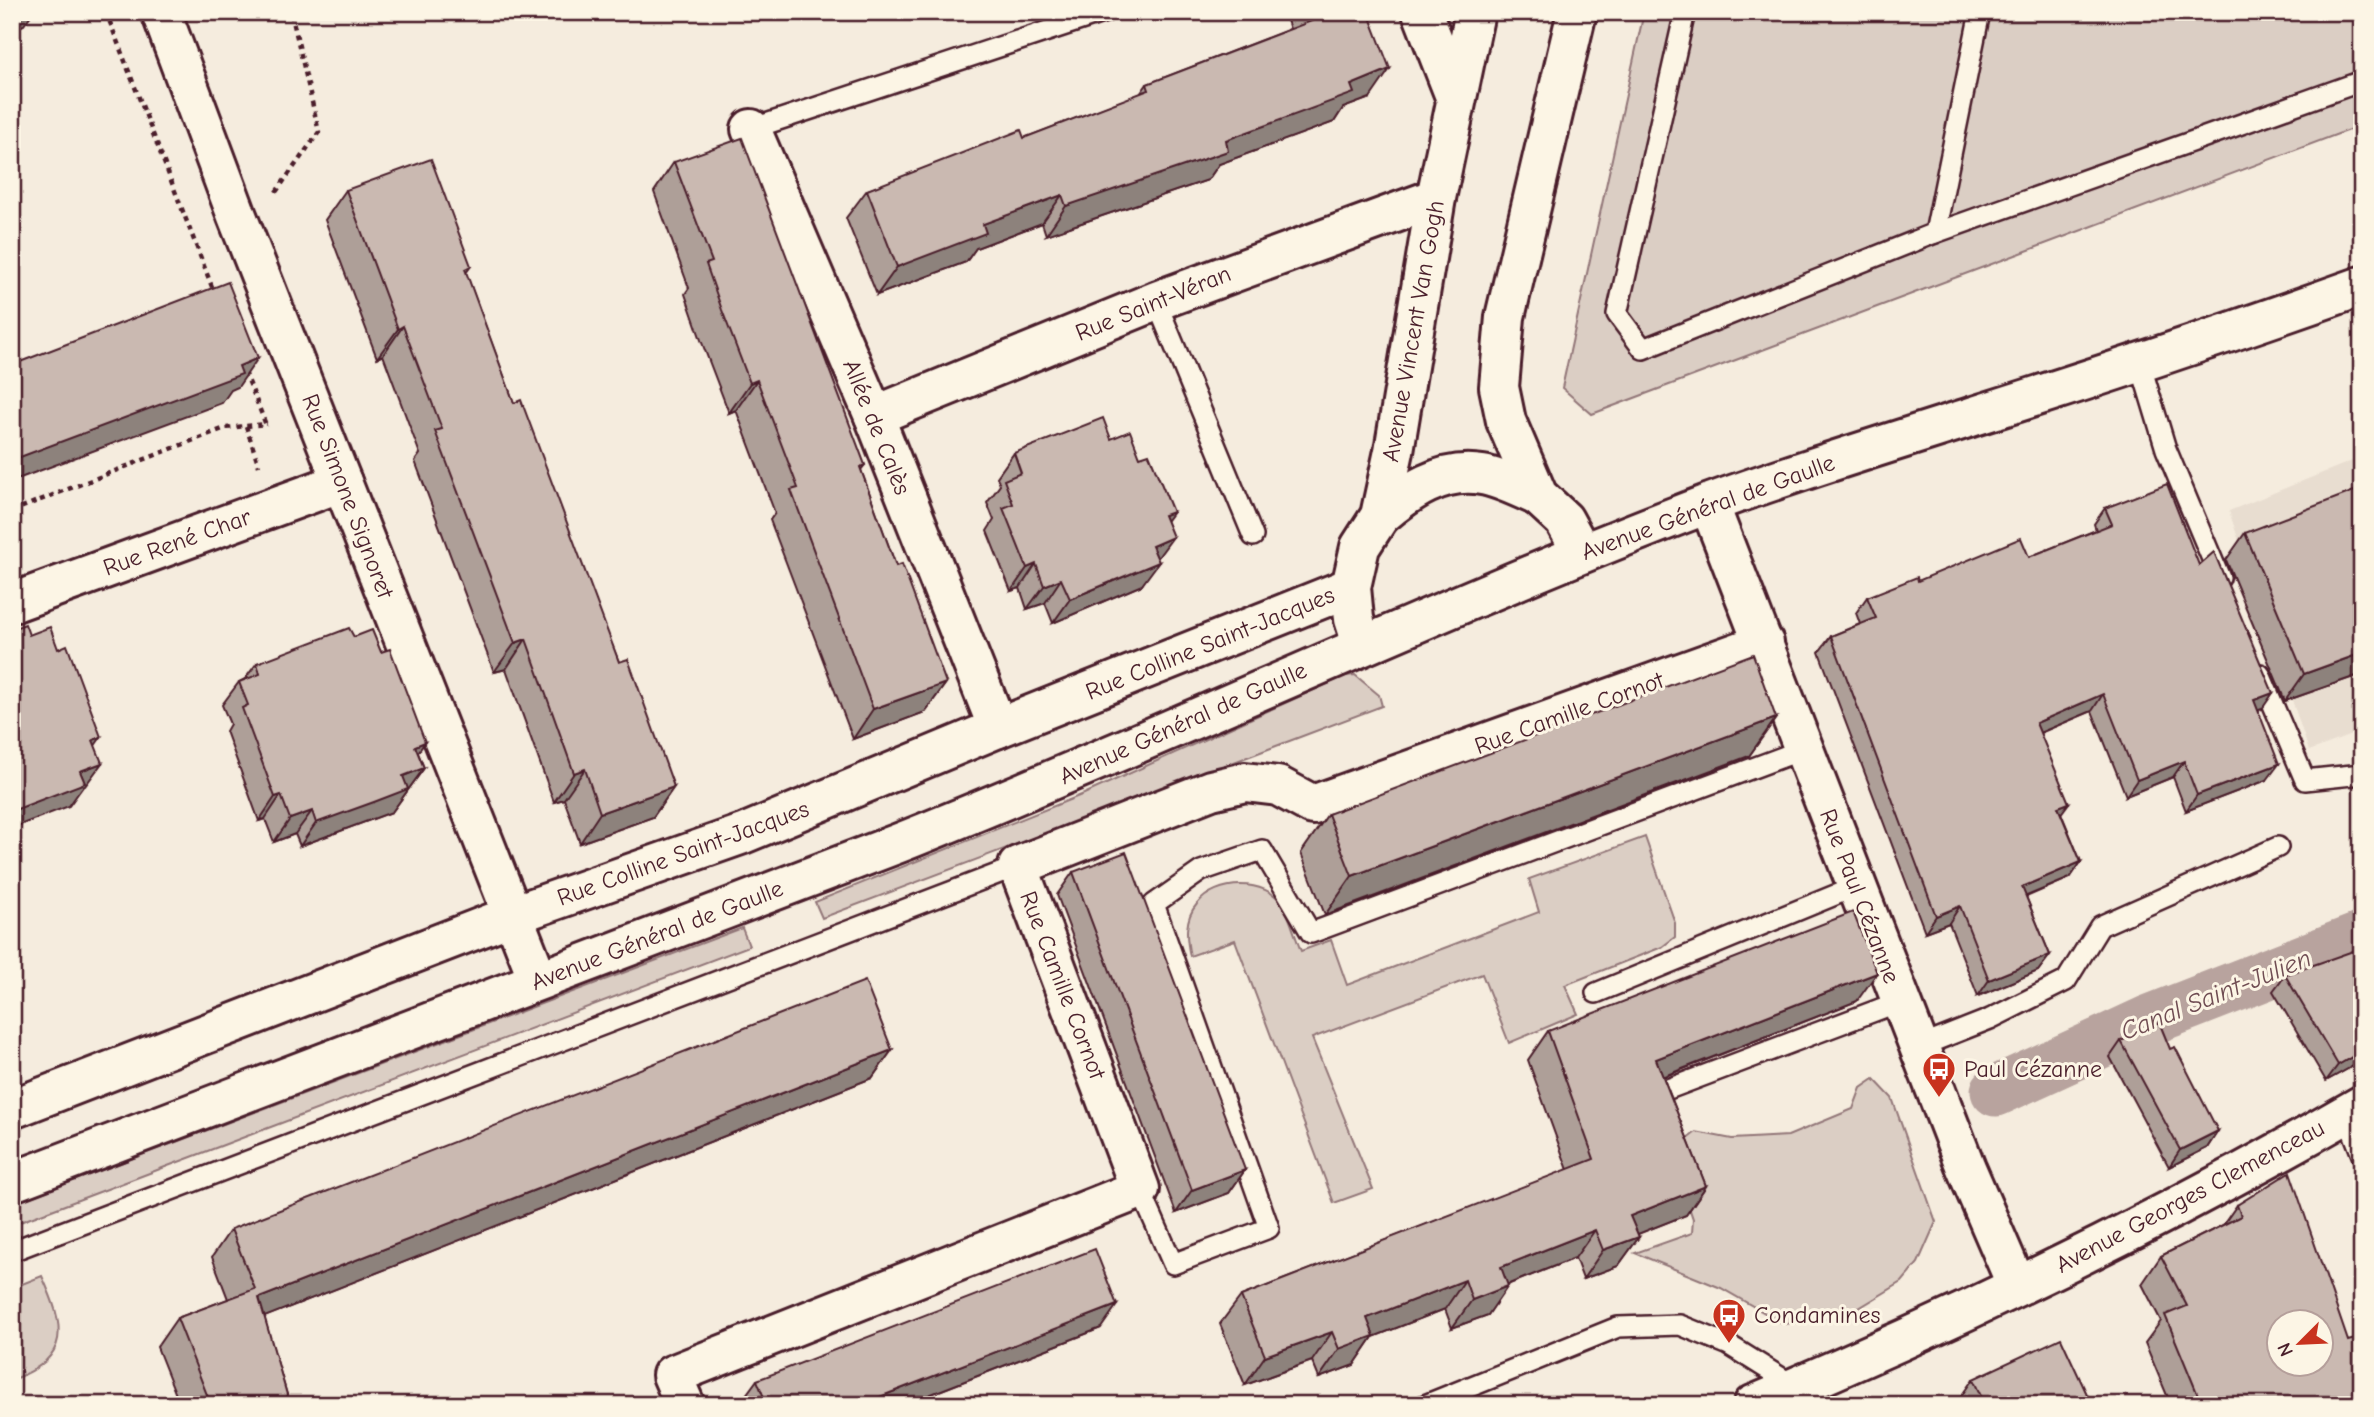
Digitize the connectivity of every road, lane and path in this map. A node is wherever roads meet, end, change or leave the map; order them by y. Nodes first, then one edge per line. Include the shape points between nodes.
1 (106, 12) edge
2 (160, 12) edge
3 (291, 12) edge
4 (1105, 12) edge
5 (1422, 12) edge
6 (1475, 12) edge
7 (1577, 12) edge
8 (1685, 12) edge
9 (1980, 12) edge
10 (2362, 81) edge
11 (1456, 99) junction
12 (751, 129) joint
13 (1436, 198) junction
14 (237, 216) junction
15 (1935, 233) junction
16 (2362, 286) edge
17 (216, 297) edge
18 (1156, 301) junction
19 (241, 361) edge
20 (2140, 363) junction
21 (874, 416) junction
22 (342, 482) junction
23 (1538, 496) junction
24 (1709, 504) junction
25 (12, 511) edge
26 (1380, 516) junction
27 (1253, 536) dead end
28 (1582, 553) junction
29 (1351, 587) junction
30 (2230, 602) edge
31 (12, 603) edge
32 (1764, 643) junction
33 (1362, 644) junction
34 (2251, 653) edge
35 (998, 728) junction
36 (1804, 749) junction
37 (2362, 774) edge
38 (2278, 847) dead end
39 (1018, 866) junction
40 (1857, 886) junction
41 (513, 915) junction
42 (538, 979) junction
43 (1596, 993) dead end
44 (1901, 1001) junction
45 (1919, 1047) junction
46 (1655, 1094) edge
47 (12, 1109) edge
48 (2354, 1110) edge
49 (2362, 1154) edge
50 (12, 1182) edge
51 (1140, 1189) junction
52 (12, 1251) edge
53 (2017, 1286) junction
54 (1796, 1387) junction
55 (685, 1405) edge
56 (1425, 1405) edge
57 (1753, 1405) edge

1 - 17 path
2 - 14 street, Rue Simone Signoret
3 - 14 path via 319,132 279,190 260,207
4 - 12 lane
5 - 11 street
6 - 11 street, Avenue Vincent Van Gogh
7 - 23 street via 1505,317 1499,387 1506,421
8 - 15 lane via 1617,314 1643,349
9 - 15 lane
10 - 15 lane
11 - 13 street, Avenue Vincent Van Gogh
12 - 21 street, Allée de Calès
13 - 18 street, Rue Saint-Véran
13 - 26 street, Avenue Vincent Van Gogh
14 - 22 street, Rue Simone Signoret
16 - 20 street, Avenue Général de Gaulle
18 - 21 street, Rue Saint-Véran
18 - 27 lane
19 - 25 path via 265,425 225,428
20 - 24 street, Avenue Général de Gaulle
20 - 30 lane via 2166,449
21 - 35 street, Allée de Calès
22 - 31 street, Rue René Char
22 - 41 street, Rue Simone Signoret
23 - 26 street via 1481,475 1438,479 1409,492
23 - 28 street via 1564,520
24 - 28 street, Avenue Général de Gaulle
24 - 32 street, Rue Paul Cézanne
26 - 29 street, Avenue Vincent Van Gogh via 1360,547
28 - 33 street, Avenue Général de Gaulle
29 - 33 street, Avenue Vincent Van Gogh
29 - 35 street, Rue Colline Saint-Jacques
32 - 36 street, Rue Paul Cézanne
32 - 39 street, Rue Camille Cornot via 1313,805 1278,786 1245,782 1211,790
33 - 42 street, Avenue Général de Gaulle via 1042,786
34 - 37 lane via 2305,780
35 - 41 street, Rue Colline Saint-Jacques via 743,834
36 - 40 street, Rue Paul Cézanne
36 - 51 lane via 1311,933 1262,850 1201,871 1154,904 1269,1228 1173,1264
38 - 45 lane via 2100,926 2066,981 1990,1019
39 - 51 street, Rue Camille Cornot
39 - 52 lane
40 - 43 lane
40 - 44 street, Rue Paul Cézanne
41 - 42 street, Rue Simone Signoret
41 - 47 street, Rue Colline Saint-Jacques
42 - 50 street, Avenue Général de Gaulle
44 - 45 street, Rue Paul Cézanne
44 - 46 lane
45 - 53 street, Rue Paul Cézanne
48 - 49 lane
48 - 53 street, Avenue Georges Clemenceau via 2250,1169
51 - 55 street via 672,1376
53 - 54 street, Avenue Georges Clemenceau
54 - 56 lane via 1729,1345 1680,1325 1618,1326
54 - 57 street, Avenue Georges Clemenceau

